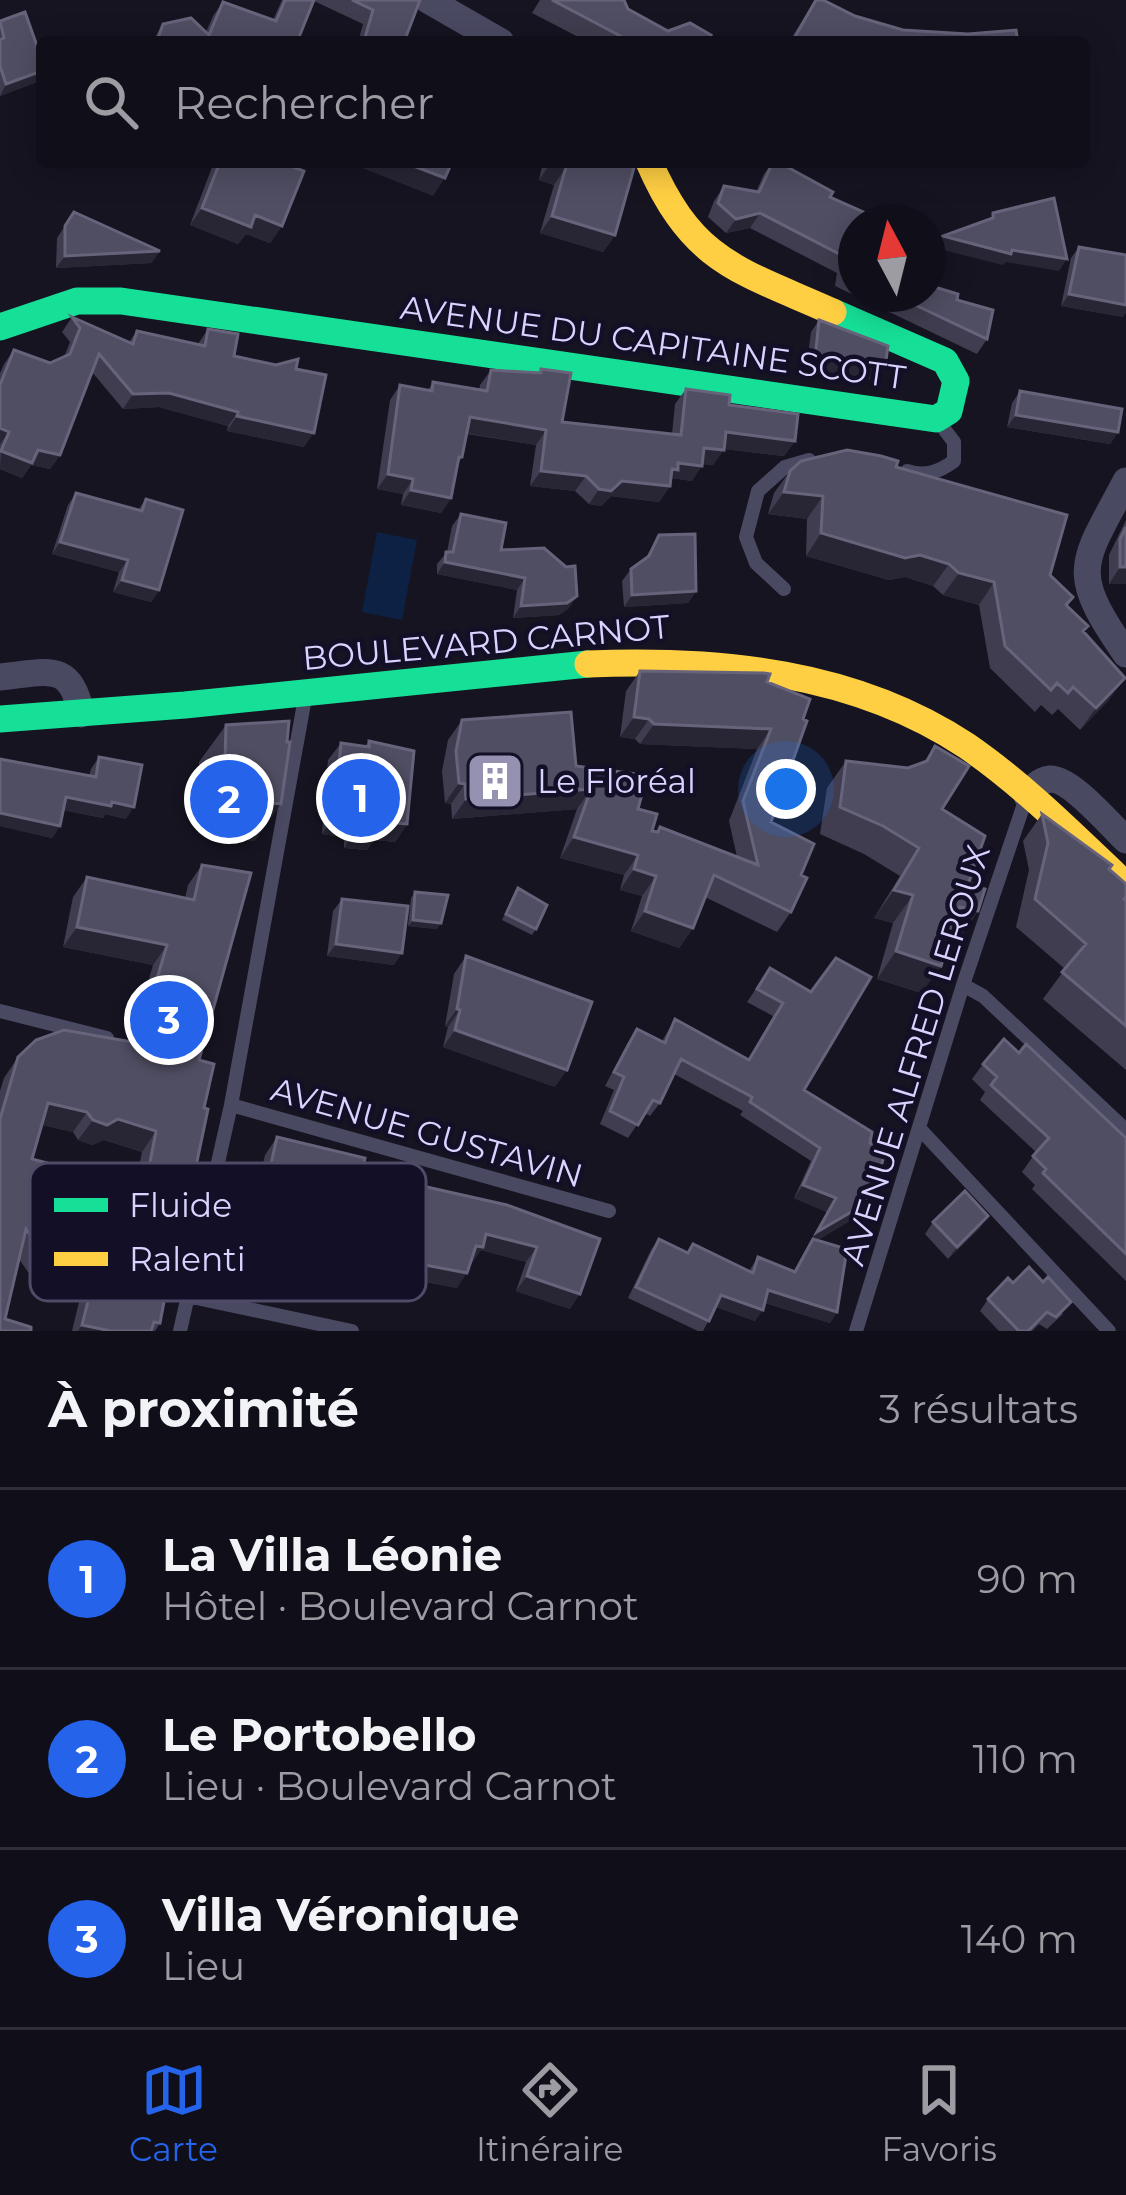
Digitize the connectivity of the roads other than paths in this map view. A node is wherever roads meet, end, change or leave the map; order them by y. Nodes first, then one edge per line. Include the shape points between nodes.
1 (428, 0) edge
2 (491, 36) edge
3 (652, 168) edge
4 (0, 327) edge
5 (936, 419) junction
6 (825, 455) edge
7 (883, 463) edge
8 (1126, 481) edge
9 (784, 590) dead end
10 (1126, 654) edge
11 (0, 677) edge
12 (306, 693) junction
13 (81, 714) junction
14 (0, 718) edge
15 (1027, 796) junction
16 (1126, 840) edge
17 (1126, 885) edge
18 (963, 985) junction
19 (0, 1011) edge
20 (107, 1038) edge
21 (230, 1106) junction
22 (919, 1128) junction
23 (1126, 1130) edge
24 (217, 1163) edge
25 (609, 1211) dead end
26 (187, 1301) edge
27 (211, 1301) edge
28 (180, 1331) edge
29 (352, 1331) edge
30 (856, 1331) edge
31 (1109, 1331) edge

1 - 2 street
3 - 5 street, AVENUE DU CAPITAINE SCOTT via 694,238 728,266 945,361 956,381 954,399
4 - 5 street, AVENUE DU CAPITAINE SCOTT via 77,301 122,301
5 - 7 lane via 954,442 954,461 917,474
6 - 9 lane via 785,467 758,490 746,537 756,563
8 - 10 street via 1085,569 1088,593
11 - 13 street via 68,677
12 - 13 street, BOULEVARD CARNOT
12 - 15 street, BOULEVARD CARNOT via 621,662 731,663 880,702 945,732
12 - 21 lane, AVENUE GUSTAVIN
13 - 14 street, BOULEVARD CARNOT
15 - 16 street via 1050,779 1067,784
15 - 17 street, BOULEVARD CARNOT
15 - 18 lane, AVENUE ALFRED LEROUX
18 - 22 lane, AVENUE ALFRED LEROUX
18 - 23 lane
19 - 20 lane
21 - 24 lane, AVENUE GUSTAVIN
21 - 25 lane, AVENUE GUSTAVIN
22 - 30 lane, AVENUE ALFRED LEROUX
22 - 31 lane
26 - 28 lane, AVENUE GUSTAVIN
27 - 29 lane

